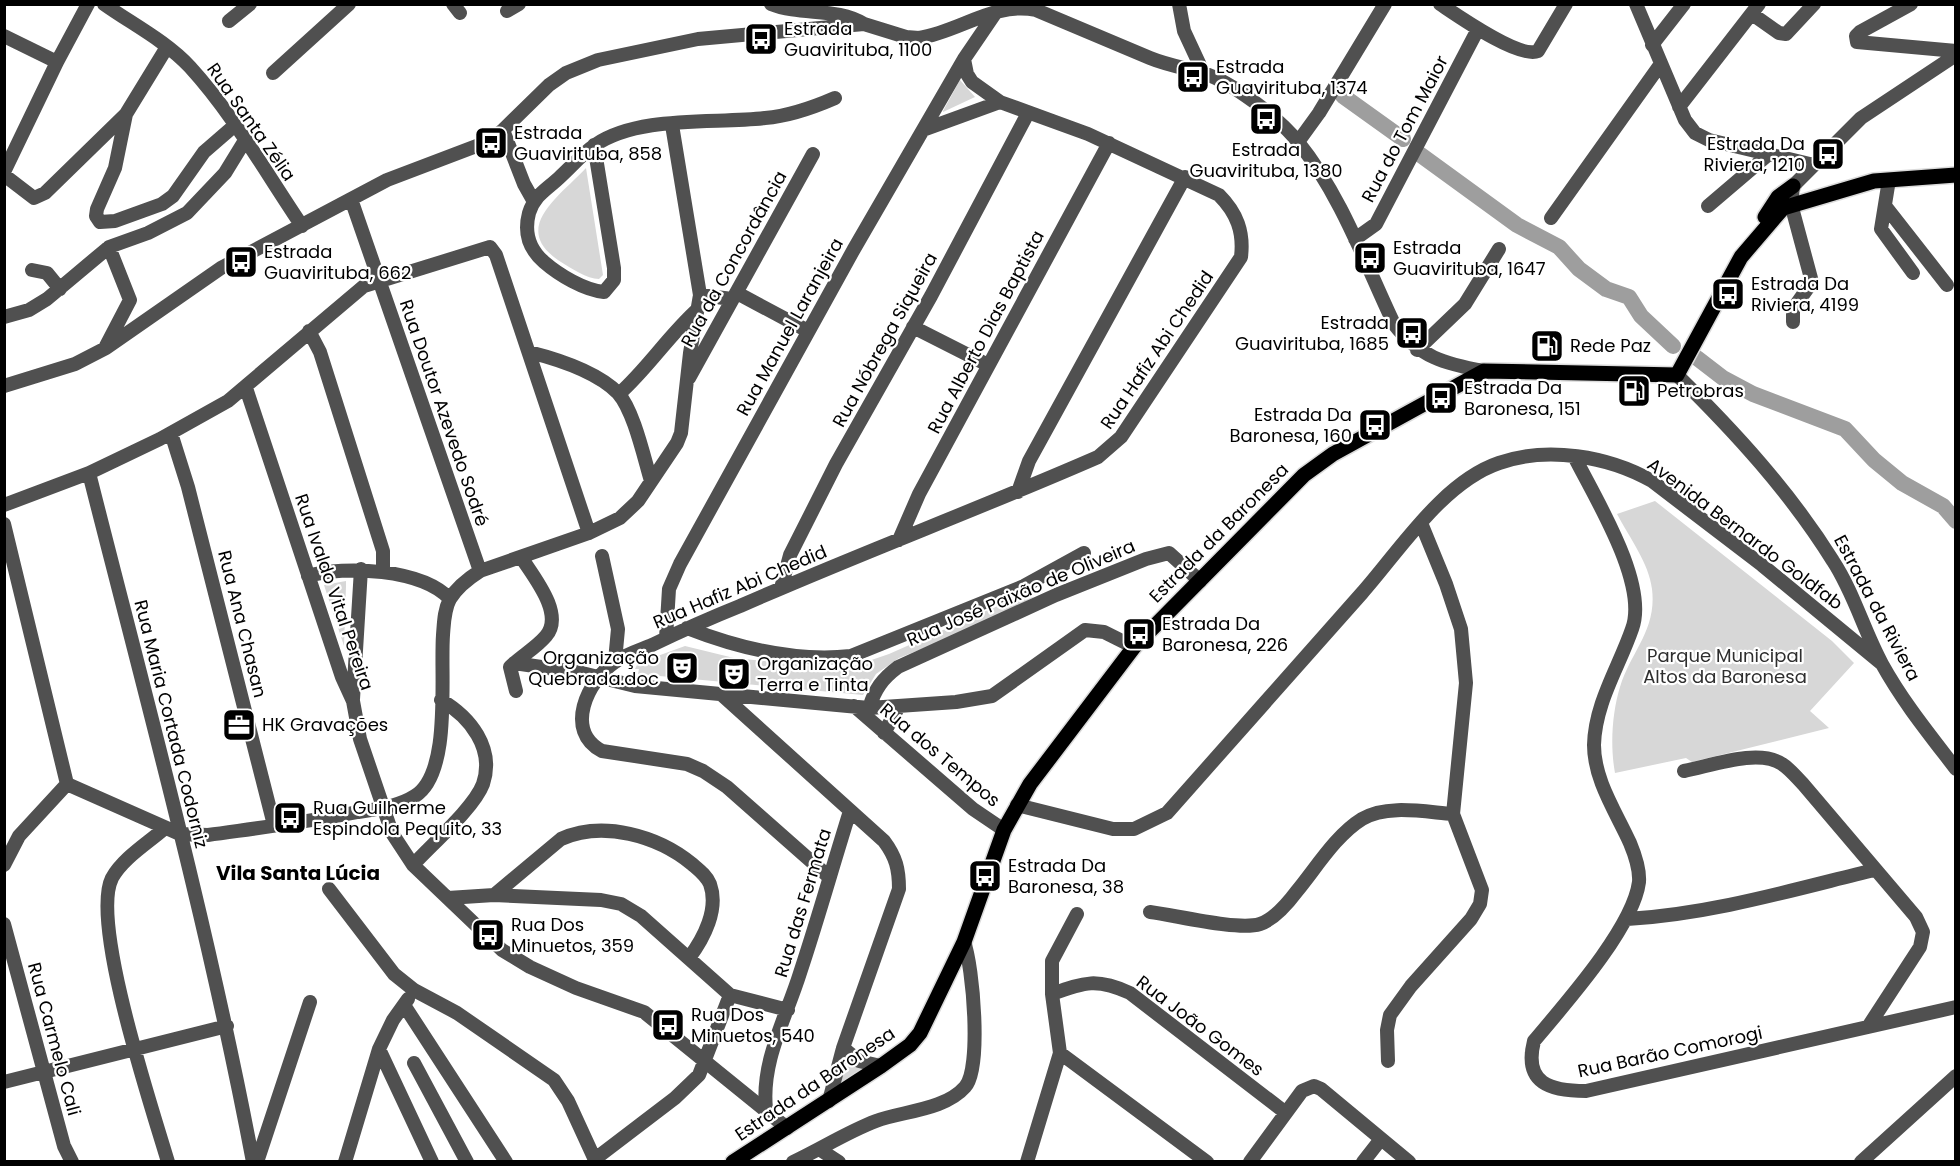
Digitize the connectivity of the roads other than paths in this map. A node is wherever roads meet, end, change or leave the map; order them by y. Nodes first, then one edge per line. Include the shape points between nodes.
1 (88, 4) edge
2 (104, 4) edge
3 (250, 4) edge
4 (349, 4) edge
5 (771, 4) edge
6 (1179, 4) edge
7 (1386, 4) edge
8 (1440, 4) edge
9 (1566, 4) edge
10 (1636, 4) edge
11 (1684, 4) edge
12 (1814, 4) edge
13 (1911, 4) edge
14 (1022, 6) edge
15 (1755, 9) edge
16 (996, 12) junction
17 (979, 17) junction
18 (229, 21) dead end
19 (864, 24) junction
20 (1478, 28) junction
21 (5, 38) edge
22 (974, 43) junction
23 (1652, 45) junction
24 (166, 46) junction
25 (1956, 53) edge
26 (964, 59) junction
27 (57, 62) junction
28 (1660, 65) junction
29 (273, 73) dead end
30 (1204, 74) junction
31 (835, 98) dead end
32 (1000, 102) junction
33 (1679, 107) junction
34 (1028, 113) junction
35 (126, 114) junction
36 (672, 124) junction
37 (234, 126) junction
38 (923, 129) junction
39 (503, 130) junction
40 (244, 141) junction
41 (1298, 142) junction
42 (1109, 143) junction
43 (594, 145) junction
44 (813, 154) dead end
45 (1769, 154) junction
46 (1809, 169) junction
47 (4, 174) edge
48 (1956, 175) edge
49 (1185, 177) junction
50 (1892, 183) junction
51 (1793, 186) junction
52 (351, 199) junction
53 (533, 200) junction
54 (1708, 206) dead end
55 (1886, 207) junction
56 (1796, 210) junction
57 (1551, 219) dead end
58 (302, 226) junction
59 (1758, 234) junction
60 (1354, 239) junction
61 (109, 247) junction
62 (1499, 249) dead end
63 (32, 270) dead end
64 (1913, 273) dead end
65 (380, 280) junction
66 (1947, 285) dead end
67 (60, 289) junction
68 (734, 296) junction
69 (699, 302) junction
70 (4, 317) edge
71 (1793, 322) dead end
72 (913, 327) junction
73 (309, 331) junction
74 (808, 331) junction
75 (105, 348) junction
76 (1418, 350) junction
77 (529, 352) junction
78 (988, 365) junction
79 (1484, 371) junction
80 (1677, 375) junction
81 (687, 382) junction
82 (4, 386) edge
83 (246, 388) junction
84 (619, 394) junction
85 (171, 433) junction
86 (1574, 456) junction
87 (89, 472) junction
88 (651, 481) junction
89 (1018, 492) junction
90 (4, 506) edge
91 (1420, 523) junction
92 (4, 524) edge
93 (589, 533) junction
94 (899, 540) junction
95 (1084, 553) dead end
96 (602, 556) dead end
97 (521, 557) junction
98 (361, 569) junction
99 (480, 571) junction
100 (383, 572) junction
101 (308, 576) junction
102 (1200, 581) junction
103 (1024, 585) junction
104 (781, 588) junction
105 (1056, 596) junction
106 (450, 599) junction
107 (687, 628) junction
108 (666, 638) junction
109 (1134, 647) junction
110 (615, 662) junction
111 (514, 663) junction
112 (1881, 663) junction
113 (598, 678) junction
114 (516, 691) dead end
115 (721, 694) junction
116 (763, 698) junction
117 (441, 700) junction
118 (353, 701) junction
119 (855, 706) junction
120 (899, 706) junction
121 (869, 708) junction
122 (753, 724) junction
123 (884, 733) junction
124 (1956, 769) edge
125 (1684, 771) dead end
126 (67, 784) junction
127 (1017, 805) junction
128 (384, 808) junction
129 (850, 811) junction
130 (1453, 814) junction
131 (274, 825) junction
132 (165, 828) junction
133 (1004, 830) junction
134 (180, 834) junction
135 (4, 836) edge
136 (20, 836) junction
137 (4, 865) edge
138 (412, 865) junction
139 (1874, 870) junction
140 (829, 877) junction
141 (330, 889) dead end
142 (495, 895) junction
143 (448, 898) junction
144 (1150, 912) dead end
145 (1077, 914) dead end
146 (1627, 919) junction
147 (4, 924) edge
148 (964, 942) junction
149 (689, 958) junction
150 (414, 990) junction
151 (1052, 994) junction
152 (729, 995) junction
153 (310, 1002) dead end
154 (404, 1005) junction
155 (1956, 1007) edge
156 (788, 1010) junction
157 (227, 1026) junction
158 (1868, 1027) junction
159 (843, 1048) junction
160 (135, 1049) junction
161 (379, 1049) junction
162 (1060, 1053) junction
163 (1388, 1061) dead end
164 (704, 1062) junction
165 (414, 1063) dead end
166 (881, 1066) junction
167 (44, 1072) junction
168 (1956, 1076) edge
169 (4, 1082) edge
170 (829, 1101) junction
171 (766, 1109) junction
172 (1286, 1113) junction
173 (788, 1128) junction
174 (1381, 1139) junction
175 (819, 1149) junction
176 (258, 1160) edge
177 (596, 1160) edge
178 (72, 1161) edge
179 (168, 1161) edge
180 (345, 1161) edge
181 (432, 1161) edge
182 (467, 1161) edge
183 (506, 1161) edge
184 (733, 1161) edge
185 (793, 1161) edge
186 (839, 1161) edge
187 (1027, 1161) edge
188 (1207, 1161) edge
189 (1250, 1161) edge
190 (1363, 1161) edge
191 (1409, 1161) edge
192 (1861, 1161) edge

1 - 27 street
2 - 24 street, Rua Santa Zélia
3 - 18 street
4 - 29 street
5 - 19 street via 806,13 841,14
6 - 30 street via 1184,31
7 - 41 street
8 - 20 street
9 - 20 street via 1538,51 1533,53 1514,48
10 - 23 street
11 - 23 street
12 - 15 street via 1786,34 1779,33
13 - 25 street via 1860,32 1857,42
14 - 16 street
14 - 30 street via 1152,59
15 - 33 street
16 - 17 street
16 - 22 street, Rua Manuel Laranjeira
17 - 19 street via 919,38
17 - 22 street, Rua Manuel Laranjeira
19 - 39 street via 698,39 598,60 549,85
20 - 60 street, Rua do Tom Maior via 1376,224
21 - 27 street
22 - 26 street, Rua Manuel Laranjeira
23 - 28 street
24 - 35 street
24 - 37 street, Rua Santa Zélia via 189,65
25 - 46 street via 1861,118
26 - 32 street, Rua Hafiz Abi Chedid via 972,82
26 - 38 street, Rua Manuel Laranjeira
27 - 47 street
28 - 33 street
28 - 57 street
30 - 41 street via 1241,94
31 - 36 street via 795,114
32 - 34 street, Rua Hafiz Abi Chedid
32 - 38 street
33 - 45 street via 1695,133
34 - 42 street, Rua Hafiz Abi Chedid
34 - 72 street, Rua Nóbrega Siqueira
35 - 37 street via 115,168 97,209 97,220 105,222 162,204 204,152
35 - 47 street via 45,194 34,198
36 - 43 street via 628,131
36 - 69 street
37 - 40 street, Rua Santa Zélia
38 - 74 street, Rua Manuel Laranjeira
39 - 52 street via 470,150 387,180
39 - 53 street
40 - 58 street, Rua Santa Zélia
40 - 61 street via 225,173 187,213
41 - 60 street
42 - 49 street, Rua Hafiz Abi Chedid
42 - 78 street, Rua Alberto Dias Baptista
43 - 53 street
43 - 53 street via 614,268 614,280 604,292 581,285 542,261 527,235
44 - 68 street, Rua da Concordância
45 - 46 street
45 - 54 street
46 - 51 street
46 - 56 street
48 - 50 main road
49 - 89 street via 1029,461
49 - 89 street, Rua Hafiz Abi Chedid via 1219,195 1230,206 1241,234 1237,266 1121,437 1098,458
50 - 55 street
50 - 56 main road
51 - 56 street
51 - 59 main road via 1772,204
52 - 58 street
52 - 65 street, Rua Doutor Azevedo Sodré
55 - 64 street via 1881,229
55 - 66 street
56 - 59 main road
56 - 71 street via 1812,282 1793,309
58 - 75 street via 221,268
59 - 80 main road via 1727,280
60 - 76 street via 1394,324
61 - 67 street
61 - 75 street via 130,300
62 - 76 street via 1465,304
63 - 67 street via 47,273
65 - 73 street via 355,292
65 - 77 street via 493,248
65 - 99 street, Rua Doutor Azevedo Sodré
67 - 70 street via 36,307
68 - 69 street
68 - 74 street
68 - 81 street, Rua da Concordância
69 - 81 street
69 - 84 street via 639,376
72 - 78 street
72 - 104 street, Rua Nóbrega Siqueira via 836,464 790,555
73 - 83 street
73 - 100 street via 320,352 383,551
74 - 108 street, Rua Manuel Laranjeira via 676,572 669,589
75 - 82 street via 75,364
76 - 79 street via 1443,362
77 - 84 street via 587,374
77 - 93 street
78 - 94 street, Rua Alberto Dias Baptista via 919,494
79 - 80 main road
79 - 102 main road, Estrada da Baronesa via 1319,463
80 - 112 street, Estrada da Riviera via 1732,429 1788,495 1848,586
81 - 88 street via 681,433
83 - 85 street
83 - 101 street, Rua Ivaldo Vital Pereira
84 - 88 street
85 - 87 street
85 - 131 street, Rua Ana Chasan via 189,487
86 - 91 street, Avenida Bernardo Goldfab via 1528,456 1499,463 1474,475
86 - 112 street, Avenida Bernardo Goldfab via 1632,470 1652,481
86 - 146 street, Rua Barão Comorogi via 1625,561 1637,607 1605,698 1594,745 1602,783 1638,863 1639,882
87 - 90 street
87 - 134 street, Rua Maria Cortada Codorniz
88 - 93 street via 628,512
89 - 94 street, Rua Hafiz Abi Chedid
91 - 127 street, Avenida Bernardo Goldfab via 1167,813 1134,830 1113,829
91 - 130 street via 1446,584 1461,629 1466,661
92 - 126 street
93 - 97 street
94 - 104 street, Rua Hafiz Abi Chedid
95 - 103 street
96 - 110 street via 618,629
97 - 99 street
97 - 111 street via 548,606 552,623 546,636
98 - 100 street
98 - 101 street
98 - 118 street
99 - 106 street
100 - 106 street via 430,585
101 - 118 street, Rua Ivaldo Vital Pereira
102 - 105 street, Rua José Paixão de Oliveira via 1177,558 1162,553
102 - 109 main road, Estrada da Baronesa
103 - 105 street
103 - 107 street via 851,656 821,658 735,646
104 - 107 street, Rua Hafiz Abi Chedid
105 - 121 street, Rua José Paixão de Oliveira via 898,667 884,678
106 - 117 street via 445,612
107 - 108 street, Rua Hafiz Abi Chedid
108 - 110 street, Rua Hafiz Abi Chedid
109 - 120 street via 1104,632 1085,630 992,696
109 - 127 main road, Estrada da Baronesa
110 - 113 street, Rua Hafiz Abi Chedid
111 - 113 street
111 - 114 street via 509,672
112 - 124 street, Estrada da Riviera via 1910,711
113 - 115 street via 635,686
113 - 140 street via 581,718 581,728 592,746 602,751 687,764 703,771 727,787
115 - 116 street
115 - 122 street
116 - 119 street
116 - 122 street
117 - 128 street via 436,762 427,785 413,797
117 - 138 street via 478,732 486,765 483,785 472,802
118 - 128 street, Rua Ivaldo Vital Pereira via 360,739
119 - 121 street
119 - 123 street, Rua dos Tempos
120 - 121 street
120 - 123 street
122 - 129 street
123 - 133 street, Rua dos Tempos via 973,809
125 - 139 street via 1755,757 1783,764
126 - 132 street
126 - 136 street
127 - 133 main road, Estrada da Baronesa
128 - 131 street
128 - 138 street, Rua Ivaldo Vital Pereira via 397,844
129 - 140 street, Rua das Fermata
129 - 159 street via 894,855 899,889
130 - 144 street via 1384,812 1363,818 1345,833 1285,906 1260,924
130 - 163 street via 1482,890 1480,904 1471,920 1390,1015
131 - 134 street via 208,835
132 - 134 street
132 - 160 street via 120,866 107,894 111,951
133 - 148 main road, Estrada da Baronesa
134 - 157 street, Rua Maria Cortada Codorniz
135 - 136 street
136 - 137 street
138 - 143 street, Rua Ivaldo Vital Pereira
139 - 146 street via 1673,916
139 - 158 street via 1917,917 1923,932 1912,962
140 - 156 street, Rua das Fermata
141 - 150 street via 377,955
142 - 143 street
142 - 149 street via 621,904 641,916
142 - 149 street via 561,839 586,831 659,841 704,874 712,892 701,940
143 - 164 street, Rua Ivaldo Vital Pereira via 502,950 576,988 644,1012
145 - 151 street via 1052,961
146 - 158 street, Rua Barão Comorogi via 1534,1041 1530,1056 1534,1072 1559,1091 1615,1086
147 - 167 street, Rua Carmelo Cali
148 - 166 main road, Estrada da Baronesa via 920,1033
148 - 175 street via 970,963 974,1053 971,1078 965,1087 950,1098 876,1121
149 - 152 street
150 - 154 street
150 - 177 street via 441,1002 554,1080
151 - 162 street
151 - 172 street, Rua João Gomes via 1093,981 1130,993
152 - 156 street
152 - 164 street
153 - 176 street
154 - 161 street
154 - 183 street
155 - 158 street, Rua Barão Comorogi
156 - 171 street, Rua das Fermata via 766,1068
157 - 160 street
157 - 176 street, Rua Maria Cortada Codorniz
159 - 166 street via 859,1061
159 - 170 street
160 - 167 street
160 - 179 street
161 - 180 street
161 - 181 street
162 - 187 street
162 - 188 street
164 - 171 street, Rua Ivaldo Vital Pereira
164 - 177 street via 699,1075 675,1098
165 - 182 street
166 - 170 main road, Estrada da Baronesa
167 - 169 street
167 - 178 street, Rua Carmelo Cali via 64,1146
168 - 192 street
170 - 173 main road, Estrada da Baronesa
171 - 173 street, Rua Ivaldo Vital Pereira
172 - 174 street via 1302,1090 1321,1089
172 - 189 street
173 - 184 main road, Estrada da Baronesa
174 - 190 street
174 - 191 street
175 - 185 street
175 - 186 street

